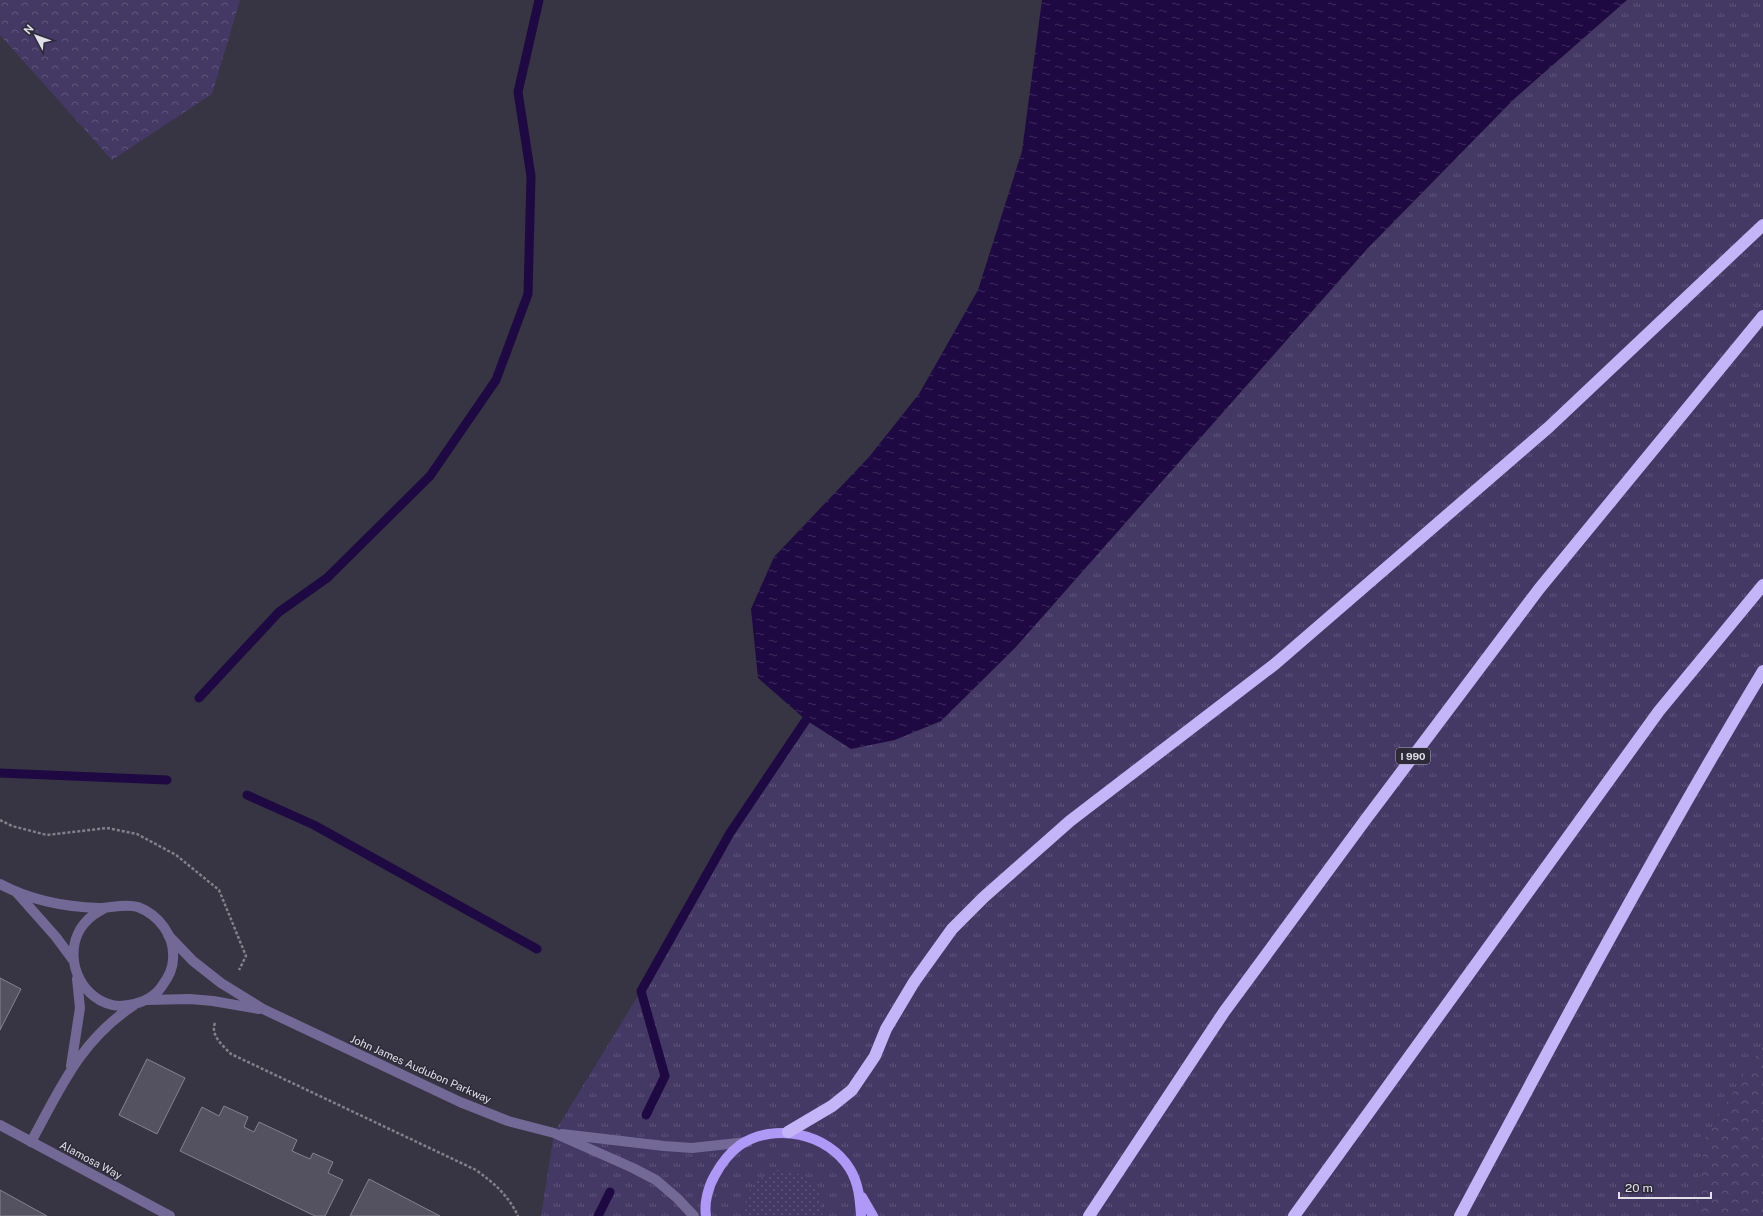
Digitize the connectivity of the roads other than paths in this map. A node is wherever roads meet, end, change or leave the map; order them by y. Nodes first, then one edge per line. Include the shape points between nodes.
1 (1763, 225) edge
2 (1763, 316) edge
3 (1763, 585) edge
4 (1763, 670) edge
5 (0, 884) edge
6 (17, 893) junction
7 (105, 908) junction
8 (168, 935) junction
9 (73, 960) junction
10 (77, 977) junction
11 (144, 1000) junction
12 (134, 1005) junction
13 (263, 1009) junction
14 (71, 1068) junction
15 (0, 1125) edge
16 (788, 1132) junction
17 (554, 1133) junction
18 (31, 1142) junction
19 (748, 1142) junction
20 (859, 1192) junction
21 (170, 1216) edge
22 (694, 1216) edge
23 (706, 1216) edge
24 (861, 1216) edge
25 (873, 1216) edge
26 (1089, 1216) edge
27 (1294, 1216) edge
28 (1460, 1216) edge

1 - 16 highway via 1549,427 1275,664 1070,821 984,897 952,929 914,982 886,1029 875,1056 852,1090 832,1106
2 - 26 highway, I 990 via 1539,589 1371,813 1224,1012
3 - 27 highway via 1659,711
4 - 28 highway via 1710,758 1578,995
5 - 6 street
6 - 7 street via 54,903 84,908
6 - 9 street
7 - 8 street via 121,905 137,907 153,915 165,927
7 - 9 street via 91,916 81,929 75,943
8 - 11 street via 172,942 174,958 169,975 161,989
8 - 13 street, John James Audubon Parkway via 220,983
9 - 10 street
10 - 12 street via 87,991 100,1001 117,1006
10 - 14 street via 80,1008
11 - 12 street
11 - 13 street via 190,999
12 - 14 street via 114,1018
13 - 17 street, John James Audubon Parkway via 460,1102 508,1121
14 - 18 street
15 - 18 street, Alamosa Way
16 - 19 main road via 763,1135
16 - 20 main road via 812,1137 833,1150 850,1169
17 - 19 street via 692,1148
17 - 22 street, John James Audubon Parkway via 656,1180
18 - 21 street, Alamosa Way
19 - 23 main road via 740,1145 722,1162 710,1184
20 - 24 main road
20 - 25 main road

